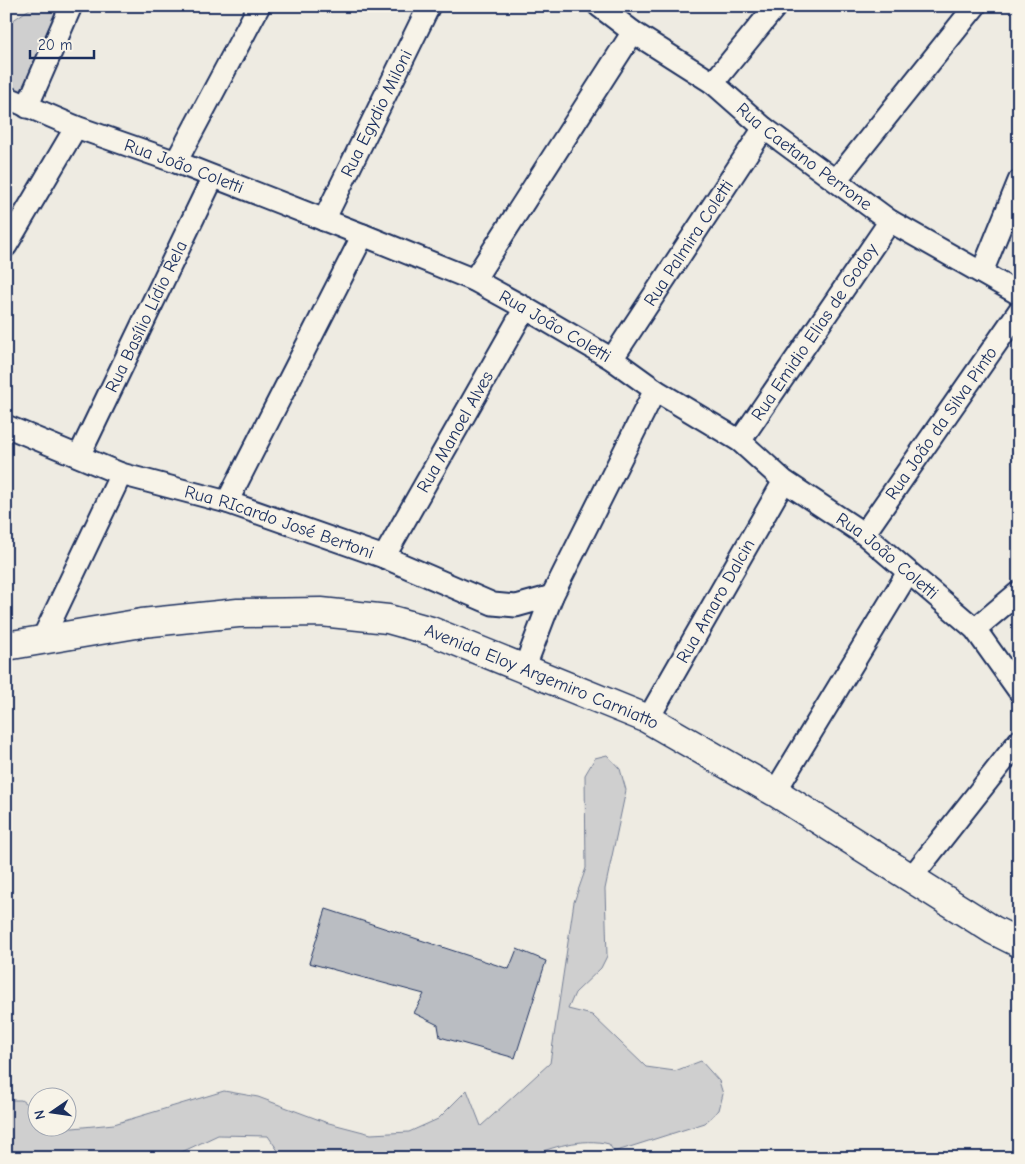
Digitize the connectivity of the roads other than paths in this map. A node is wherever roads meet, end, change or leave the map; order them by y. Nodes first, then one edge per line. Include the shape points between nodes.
1 (71, 6) edge
2 (259, 6) edge
3 (429, 6) edge
4 (599, 6) edge
5 (776, 6) edge
6 (975, 6) edge
7 (632, 32) junction
8 (713, 83) junction
9 (6, 97) edge
10 (27, 107) junction
11 (76, 128) junction
12 (764, 128) junction
13 (176, 162) junction
14 (212, 176) junction
15 (836, 180) junction
16 (1019, 181) edge
17 (324, 220) junction
18 (890, 221) junction
19 (363, 235) junction
20 (6, 246) edge
21 (982, 272) junction
22 (474, 280) junction
23 (1019, 294) edge
24 (525, 308) junction
25 (1019, 310) edge
26 (612, 359) junction
27 (655, 390) junction
28 (6, 426) edge
29 (740, 441) junction
30 (79, 456) junction
31 (121, 474) junction
32 (784, 481) junction
33 (226, 502) junction
34 (864, 534) junction
35 (384, 557) junction
36 (907, 574) junction
37 (1019, 592) edge
38 (552, 596) junction
39 (975, 629) junction
40 (42, 640) junction
41 (6, 646) edge
42 (524, 669) junction
43 (1019, 691) edge
44 (648, 720) junction
45 (1019, 741) edge
46 (776, 792) junction
47 (911, 878) junction
48 (1019, 943) edge

1 - 10 street
2 - 13 street
3 - 17 street, Rua Egydio Miloni
4 - 7 street, Rua Caetano Perrone
5 - 8 street
6 - 15 street
7 - 8 street, Rua Caetano Perrone
7 - 22 street
8 - 12 street, Rua Caetano Perrone
9 - 10 street, Rua João Coletti
10 - 11 street, Rua João Coletti
11 - 13 street, Rua João Coletti
11 - 20 street
12 - 15 street, Rua Caetano Perrone
12 - 26 street, Rua Palmira Coletti
13 - 14 street, Rua João Coletti
14 - 17 street, Rua João Coletti
14 - 30 street, Rua Basílio Lídio Rela
15 - 18 street, Rua Caetano Perrone
16 - 21 street
17 - 19 street, Rua João Coletti
18 - 21 street, Rua Caetano Perrone
18 - 29 street, Rua Emidio Elias de Godoy
19 - 22 street, Rua João Coletti
19 - 33 street
21 - 23 street, Rua Caetano Perrone
22 - 24 street, Rua João Coletti
24 - 26 street, Rua João Coletti
24 - 35 street, Rua Manoel Alves
25 - 34 street, Rua João da Silva Pinto
26 - 27 street, Rua João Coletti
27 - 29 street, Rua João Coletti
27 - 38 street
28 - 30 street, Rua RIcardo José Bertoni
29 - 32 street, Rua João Coletti
30 - 31 street, Rua RIcardo José Bertoni
31 - 33 street, Rua RIcardo José Bertoni
31 - 40 street
32 - 34 street, Rua João Coletti
32 - 44 street, Rua Amaro Dalcin
33 - 35 street, Rua RIcardo José Bertoni
34 - 36 street, Rua João Coletti
35 - 38 street, Rua RIcardo José Bertoni via 492,604 516,606
36 - 39 street, Rua João Coletti
36 - 46 street
37 - 39 street
38 - 42 street
39 - 43 street, Rua João Coletti
40 - 41 street, Avenida Eloy Argemiro Carniatto
40 - 42 street, Avenida Eloy Argemiro Carniatto via 142,623 238,613 321,612 388,619 422,628
42 - 44 street, Avenida Eloy Argemiro Carniatto
44 - 46 street, Avenida Eloy Argemiro Carniatto
45 - 47 street
46 - 47 street, Avenida Eloy Argemiro Carniatto
47 - 48 street, Avenida Eloy Argemiro Carniatto

